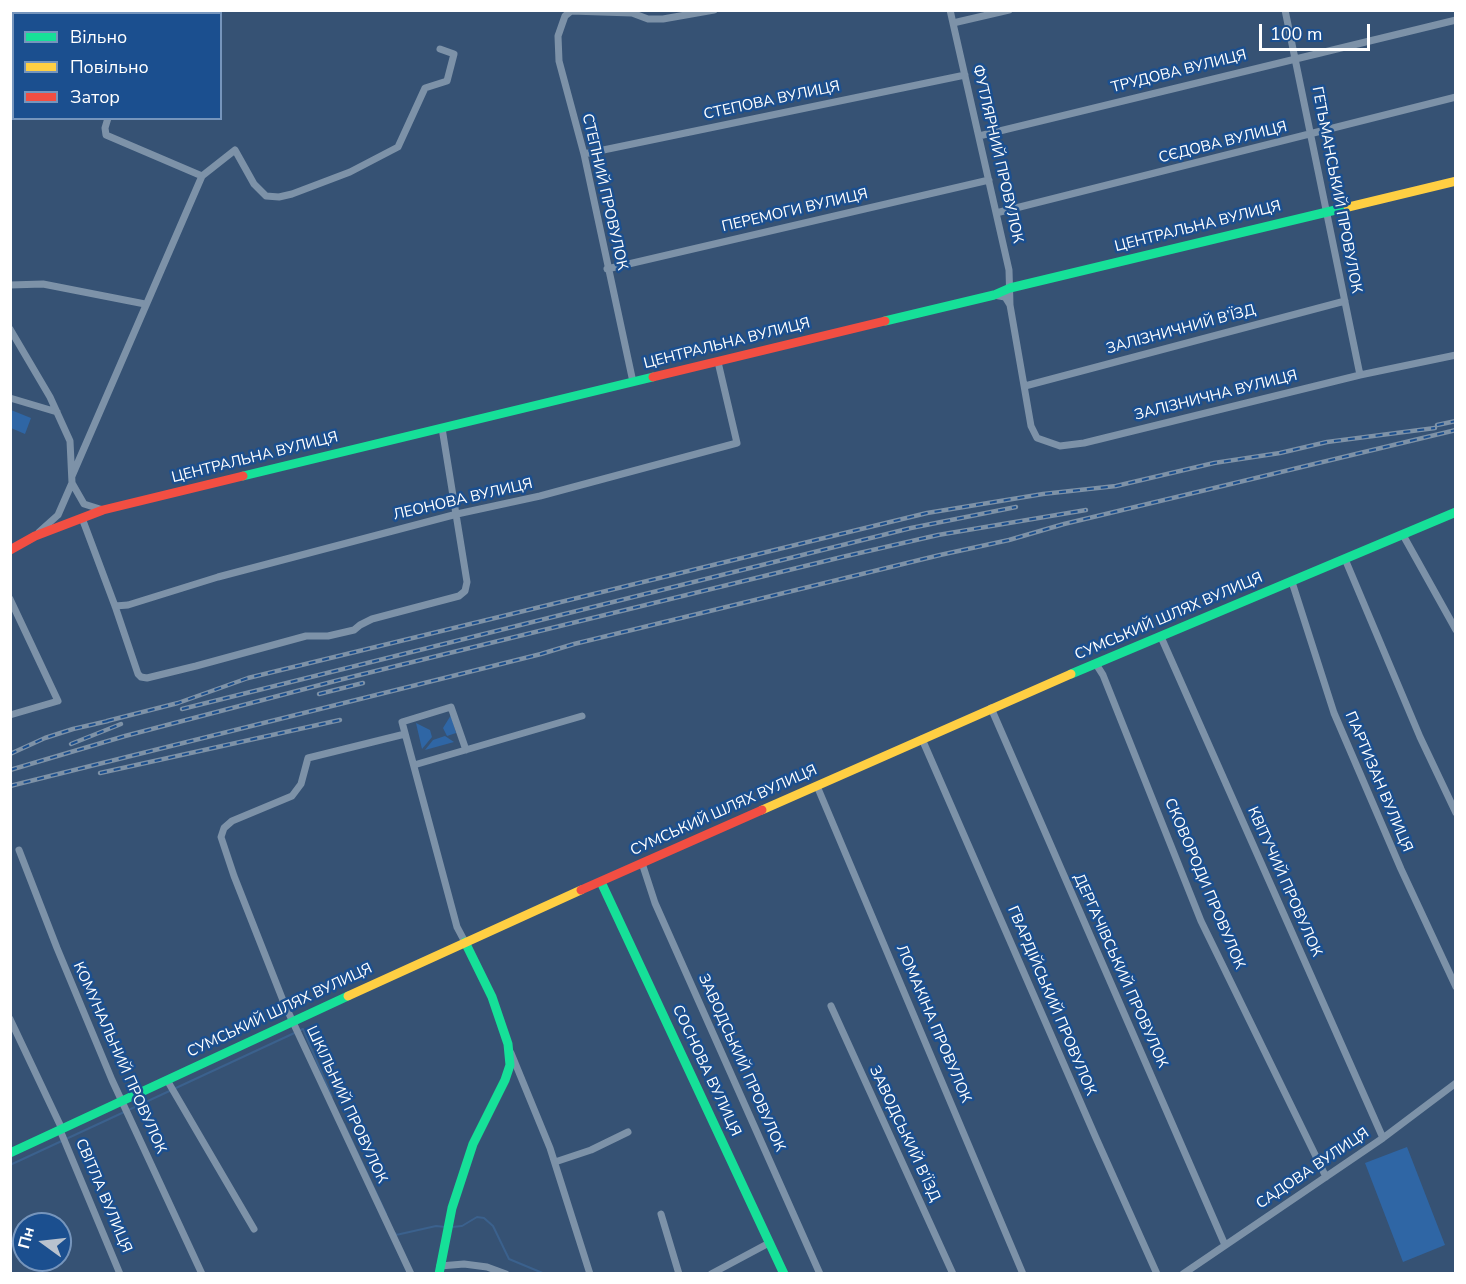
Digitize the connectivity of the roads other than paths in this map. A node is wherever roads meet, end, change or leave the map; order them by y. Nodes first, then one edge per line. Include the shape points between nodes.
1 (714, 10) edge
2 (951, 10) edge
3 (1009, 10) edge
4 (1285, 10) edge
5 (571, 11) edge
6 (632, 12) edge
7 (1455, 20) edge
8 (953, 23) junction
9 (441, 49) dead end
10 (1296, 57) junction
11 (965, 75) junction
12 (1455, 97) edge
13 (107, 120) edge
14 (1312, 134) junction
15 (980, 136) junction
16 (584, 154) junction
17 (202, 176) junction
18 (989, 180) junction
19 (1455, 181) edge
20 (1327, 212) junction
21 (996, 213) junction
22 (607, 269) junction
23 (10, 285) edge
24 (1010, 288) junction
25 (994, 295) junction
26 (1345, 301) junction
27 (145, 304) junction
28 (1011, 305) junction
29 (10, 329) edge
30 (1455, 355) edge
31 (718, 362) junction
32 (1360, 375) junction
33 (633, 382) junction
34 (1025, 386) junction
35 (10, 398) edge
36 (57, 412) junction
37 (442, 428) junction
38 (72, 480) junction
39 (103, 510) junction
40 (1455, 512) edge
41 (457, 514) junction
42 (82, 518) junction
43 (1403, 535) junction
44 (35, 536) junction
45 (10, 550) edge
46 (1345, 559) junction
47 (1292, 582) junction
48 (10, 599) edge
49 (115, 606) junction
50 (1455, 630) edge
51 (1161, 637) junction
52 (1096, 664) junction
53 (991, 708) junction
54 (10, 715) edge
55 (582, 716) dead end
56 (405, 734) junction
57 (922, 739) junction
58 (466, 750) junction
59 (414, 765) junction
60 (817, 786) junction
61 (1455, 813) edge
62 (20, 849) dead end
63 (642, 863) junction
64 (601, 882) junction
65 (465, 942) junction
66 (1455, 987) edge
67 (831, 1006) dead end
68 (10, 1019) edge
69 (293, 1022) junction
70 (508, 1044) junction
71 (167, 1080) junction
72 (1455, 1083) edge
73 (122, 1101) junction
74 (61, 1129) junction
75 (628, 1132) dead end
76 (1383, 1138) junction
77 (10, 1153) edge
78 (555, 1162) junction
79 (1326, 1177) junction
80 (661, 1214) dead end
81 (254, 1229) dead end
82 (770, 1243) junction
83 (1226, 1245) junction
84 (439, 1270) edge
85 (408, 1273) edge
86 (120, 1274) edge
87 (202, 1274) edge
88 (506, 1274) edge
89 (590, 1274) edge
90 (680, 1274) edge
91 (711, 1274) edge
92 (784, 1274) edge
93 (820, 1274) edge
94 (952, 1274) edge
95 (1023, 1274) edge
96 (1157, 1274) edge
97 (1183, 1274) edge

1 - 6 street via 663,19 648,19
2 - 8 street, ФУТЛЯРНИЙ ПРОВУЛОК
3 - 8 street
4 - 10 street, ГЕТЬМАНСЬКИЙ ПРОВУЛОК
5 - 6 street
5 - 16 street, СТЕПНИЙ ПРОВУЛОК via 565,15 558,36 559,61
7 - 10 street, ТРУДОВА ВУЛИЦЯ
8 - 11 street, ФУТЛЯРНИЙ ПРОВУЛОК
9 - 17 street via 454,54 447,81 426,88 398,147 350,172 279,197 266,196 254,184 235,150
10 - 14 street, ГЕТЬМАНСЬКИЙ ПРОВУЛОК
10 - 15 street, ТРУДОВА ВУЛИЦЯ
11 - 15 street, ФУТЛЯРНИЙ ПРОВУЛОК
11 - 16 street, СТЕПОВА ВУЛИЦЯ
12 - 14 street, СЄДОВА ВУЛИЦЯ
13 - 17 street via 106,135
14 - 20 street, ГЕТЬМАНСЬКИЙ ПРОВУЛОК
14 - 21 street, СЄДОВА ВУЛИЦЯ
15 - 18 street, ФУТЛЯРНИЙ ПРОВУЛОК
16 - 22 street, СТЕПНИЙ ПРОВУЛОК
17 - 27 street
18 - 21 street, ФУТЛЯРНИЙ ПРОВУЛОК
18 - 22 street, ПЕРЕМОГИ ВУЛИЦЯ
19 - 20 street, ЦЕНТРАЛЬНА ВУЛИЦЯ
20 - 24 street, ЦЕНТРАЛЬНА ВУЛИЦЯ
20 - 26 street, ГЕТЬМАНСЬКИЙ ПРОВУЛОК
21 - 24 street, ФУТЛЯРНИЙ ПРОВУЛОК
22 - 33 street, СТЕПНИЙ ПРОВУЛОК
23 - 27 street via 43,284
24 - 25 street, ЦЕНТРАЛЬНА ВУЛИЦЯ
24 - 28 street, ФУТЛЯРНИЙ ПРОВУЛОК
25 - 28 street via 1005,297
25 - 31 street, ЦЕНТРАЛЬНА ВУЛИЦЯ
26 - 32 street, ГЕТЬМАНСЬКИЙ ПРОВУЛОК
26 - 34 street, ЗАЛІЗНИЧНИЙ В’ЇЗД
27 - 38 street
28 - 34 street, ФУТЛЯРНИЙ ПРОВУЛОК
29 - 36 street
30 - 32 street, ЗАЛІЗНИЧНА ВУЛИЦЯ
31 - 33 street, ЦЕНТРАЛЬНА ВУЛИЦЯ
31 - 41 street, ЛЕОНОВА ВУЛИЦЯ via 737,443
32 - 34 street, ЗАЛІЗНИЧНА ВУЛИЦЯ via 1060,446 1037,438
33 - 37 street, ЦЕНТРАЛЬНА ВУЛИЦЯ
35 - 36 street
36 - 38 street via 70,441
37 - 39 street, ЦЕНТРАЛЬНА ВУЛИЦЯ
37 - 41 street
38 - 39 street via 84,504
38 - 44 street via 58,515
39 - 42 street, ЦЕНТРАЛЬНА ВУЛИЦЯ
40 - 43 street, СУМСЬКИЙ ШЛЯХ ВУЛИЦЯ
41 - 49 street, ЛЕОНОВА ВУЛИЦЯ
41 - 49 street via 465,591 459,596 372,619 354,630 306,636 147,678 138,674
42 - 44 street, ЦЕНТРАЛЬНА ВУЛИЦЯ
42 - 49 street
43 - 46 street, СУМСЬКИЙ ШЛЯХ ВУЛИЦЯ
43 - 50 street
44 - 45 street, ЦЕНТРАЛЬНА ВУЛИЦЯ
46 - 47 street, СУМСЬКИЙ ШЛЯХ ВУЛИЦЯ
46 - 61 street
47 - 51 street, СУМСЬКИЙ ШЛЯХ ВУЛИЦЯ
47 - 66 street, ПАРТИЗАН ВУЛИЦЯ via 1334,713
48 - 54 street via 58,701
51 - 52 street, СУМСЬКИЙ ШЛЯХ ВУЛИЦЯ
51 - 76 street, КВІТУЧИЙ ПРОВУЛОК
52 - 53 street, СУМСЬКИЙ ШЛЯХ ВУЛИЦЯ
52 - 79 street, СКОВОРОДИ ПРОВУЛОК via 1201,921
53 - 57 street, СУМСЬКИЙ ШЛЯХ ВУЛИЦЯ
53 - 83 street, ДЕРГАЧІВСЬКИЙ ПРОВУЛОК
55 - 58 street
56 - 58 street via 402,722 452,707
56 - 59 street
56 - 69 street, ШКІЛЬНИЙ ПРОВУЛОК via 308,758 301,784 292,796 224,828 221,837 234,876
57 - 60 street, СУМСЬКИЙ ШЛЯХ ВУЛИЦЯ
57 - 96 street, ГВАРДІЙСЬКИЙ ПРОВУЛОК
58 - 59 street
59 - 65 street via 457,927
60 - 63 street, СУМСЬКИЙ ШЛЯХ ВУЛИЦЯ
60 - 95 street, ЛОМАКІНА ПРОВУЛОК
62 - 73 street, КОМУНАЛЬНИЙ ПРОВУЛОК
63 - 64 street, СУМСЬКИЙ ШЛЯХ ВУЛИЦЯ
63 - 93 street, ЗАВОДСЬКИЙ ПРОВУЛОК via 655,903
64 - 65 street, СУМСЬКИЙ ШЛЯХ ВУЛИЦЯ
64 - 82 street, СОСНОВА ВУЛИЦЯ
65 - 69 street, СУМСЬКИЙ ШЛЯХ ВУЛИЦЯ
65 - 70 street via 492,998
67 - 94 street, ЗАВОДСЬКИЙ В’ЇЗД
68 - 74 street, СВІТЛА ВУЛИЦЯ
69 - 71 street, СУМСЬКИЙ ШЛЯХ ВУЛИЦЯ
69 - 85 street, ШКІЛЬНИЙ ПРОВУЛОК
70 - 78 street
70 - 84 street via 510,1065 473,1144
71 - 73 street, СУМСЬКИЙ ШЛЯХ ВУЛИЦЯ
71 - 81 street
72 - 76 street, САДОВА ВУЛИЦЯ
73 - 74 street, СУМСЬКИЙ ШЛЯХ ВУЛИЦЯ
73 - 87 street, КОМУНАЛЬНИЙ ПРОВУЛОК
74 - 77 street, СУМСЬКИЙ ШЛЯХ ВУЛИЦЯ
74 - 86 street, СВІТЛА ВУЛИЦЯ
75 - 78 street
76 - 79 street, САДОВА ВУЛИЦЯ
78 - 89 street
79 - 83 street, САДОВА ВУЛИЦЯ
80 - 90 street
82 - 91 street
82 - 92 street, СОСНОВА ВУЛИЦЯ
83 - 97 street, САДОВА ВУЛИЦЯ
84 - 88 street via 464,1264

